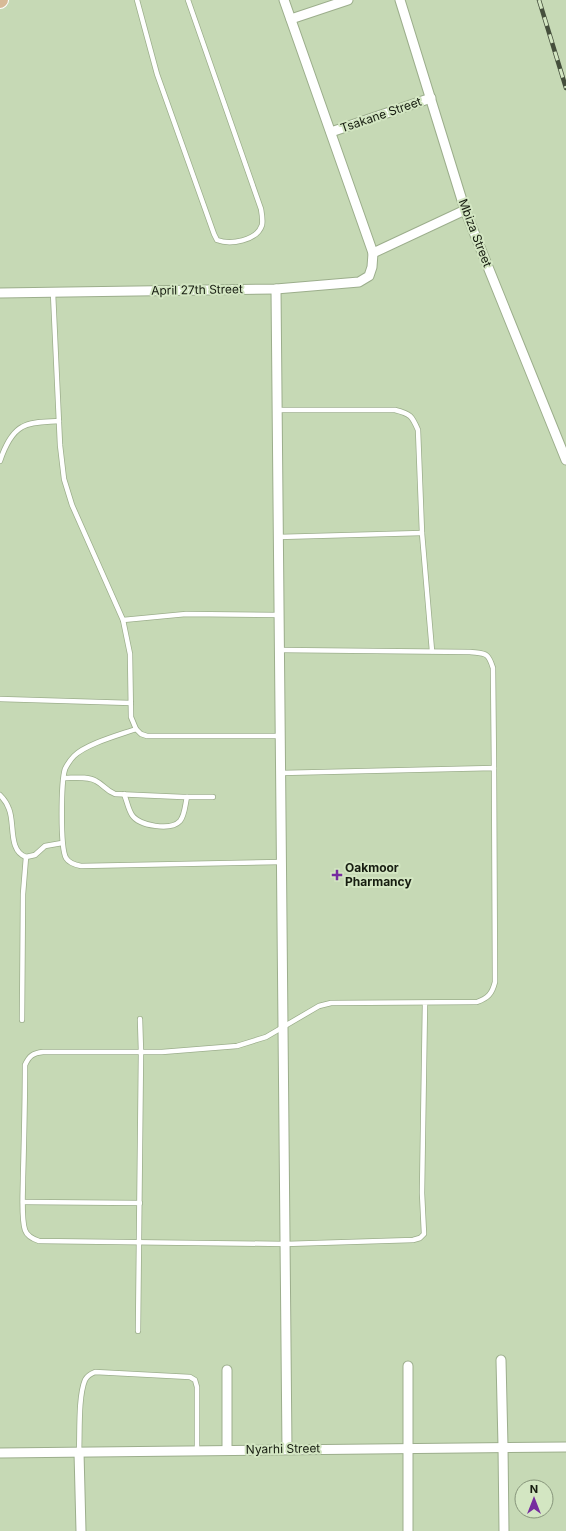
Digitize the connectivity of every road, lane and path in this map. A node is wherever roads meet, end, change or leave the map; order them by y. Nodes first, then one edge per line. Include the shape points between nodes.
1 (137, 0) edge
2 (188, 0) edge
3 (284, 0) edge
4 (348, 0) edge
5 (400, 0) edge
6 (291, 19) junction
7 (431, 98) junction
8 (331, 132) junction
9 (465, 210) junction
10 (373, 253) junction
11 (276, 289) junction
12 (53, 292) junction
13 (0, 293) edge
14 (277, 410) junction
15 (59, 421) junction
16 (566, 460) edge
17 (0, 461) edge
18 (422, 533) junction
19 (278, 537) junction
20 (279, 614) junction
21 (123, 620) junction
22 (280, 650) junction
23 (432, 651) junction
24 (0, 699) edge
25 (131, 703) junction
26 (136, 729) junction
27 (280, 736) junction
28 (494, 768) junction
29 (281, 773) junction
30 (64, 778) junction
31 (124, 794) junction
32 (0, 796) edge
33 (187, 797) junction
34 (213, 797) dead end
35 (62, 843) junction
36 (26, 857) junction
37 (282, 862) junction
38 (425, 1003) junction
39 (140, 1019) dead end
40 (22, 1020) dead end
41 (283, 1028) junction
42 (141, 1052) junction
43 (23, 1202) junction
44 (140, 1203) junction
45 (139, 1242) junction
46 (285, 1244) junction
47 (138, 1331) dead end
48 (500, 1360) dead end
49 (408, 1366) dead end
50 (227, 1370) dead end
51 (504, 1446) junction
52 (566, 1447) edge
53 (408, 1448) junction
54 (287, 1449) junction
55 (197, 1450) junction
56 (227, 1450) junction
57 (79, 1452) junction
58 (0, 1453) edge
59 (81, 1531) edge
60 (408, 1531) edge
61 (504, 1531) edge

1 - 2 lane via 157,74 214,234 217,240 225,243 236,242 257,233 261,226 261,209
3 - 6 street
4 - 6 street
5 - 7 street, Mbiza Street
6 - 8 street
7 - 8 street, Tsakane Street
7 - 9 street, Mbiza Street
8 - 10 street
9 - 10 street
9 - 16 street, Mbiza Street
10 - 11 street, April 27th Street via 369,276 359,282
11 - 12 street, April 27th Street
11 - 14 street
12 - 13 street, April 27th Street
12 - 15 lane
14 - 18 lane via 396,410 413,418 418,430
14 - 19 street
15 - 17 lane via 22,426 7,444
15 - 21 lane via 66,491
18 - 19 lane
18 - 23 lane
19 - 20 street
20 - 21 lane via 186,614
20 - 22 street
21 - 25 lane via 130,654
22 - 23 lane
22 - 27 street
23 - 28 lane via 470,652 484,654 490,658 493,668
24 - 25 lane
25 - 26 lane
26 - 27 lane via 140,734 147,736
26 - 30 lane via 86,748 74,756 66,768
27 - 29 street
28 - 29 lane
28 - 38 lane via 493,990 486,998 477,1002
29 - 37 street
30 - 31 lane via 97,781 108,792
30 - 35 lane
31 - 33 lane
31 - 33 lane via 131,814 136,819 142,823 160,826 179,822 184,815
32 - 36 lane via 10,810 16,847 19,853
33 - 34 lane
35 - 36 lane via 45,846 35,855
35 - 37 lane via 66,858 71,863 81,866
36 - 40 lane via 23,894
37 - 41 street
38 - 41 lane via 331,1003 319,1006
38 - 46 lane via 423,1236 413,1240
39 - 42 lane
41 - 42 lane via 266,1037 237,1046
41 - 46 street
42 - 43 lane via 43,1052 32,1054 28,1058 25,1065
42 - 44 lane
43 - 44 lane
43 - 45 lane via 25,1230 33,1239
44 - 45 lane
45 - 46 lane
45 - 47 lane
46 - 54 street
48 - 51 street
49 - 53 street
50 - 56 street
51 - 52 street, Nyarhi Street
51 - 53 street, Nyarhi Street
51 - 61 street
53 - 54 street, Nyarhi Street
53 - 60 street
54 - 56 street, Nyarhi Street
55 - 56 street, Nyarhi Street
55 - 57 street, Nyarhi Street
55 - 57 lane via 197,1387 190,1376 95,1372 85,1379
57 - 58 street, Nyarhi Street
57 - 59 street

